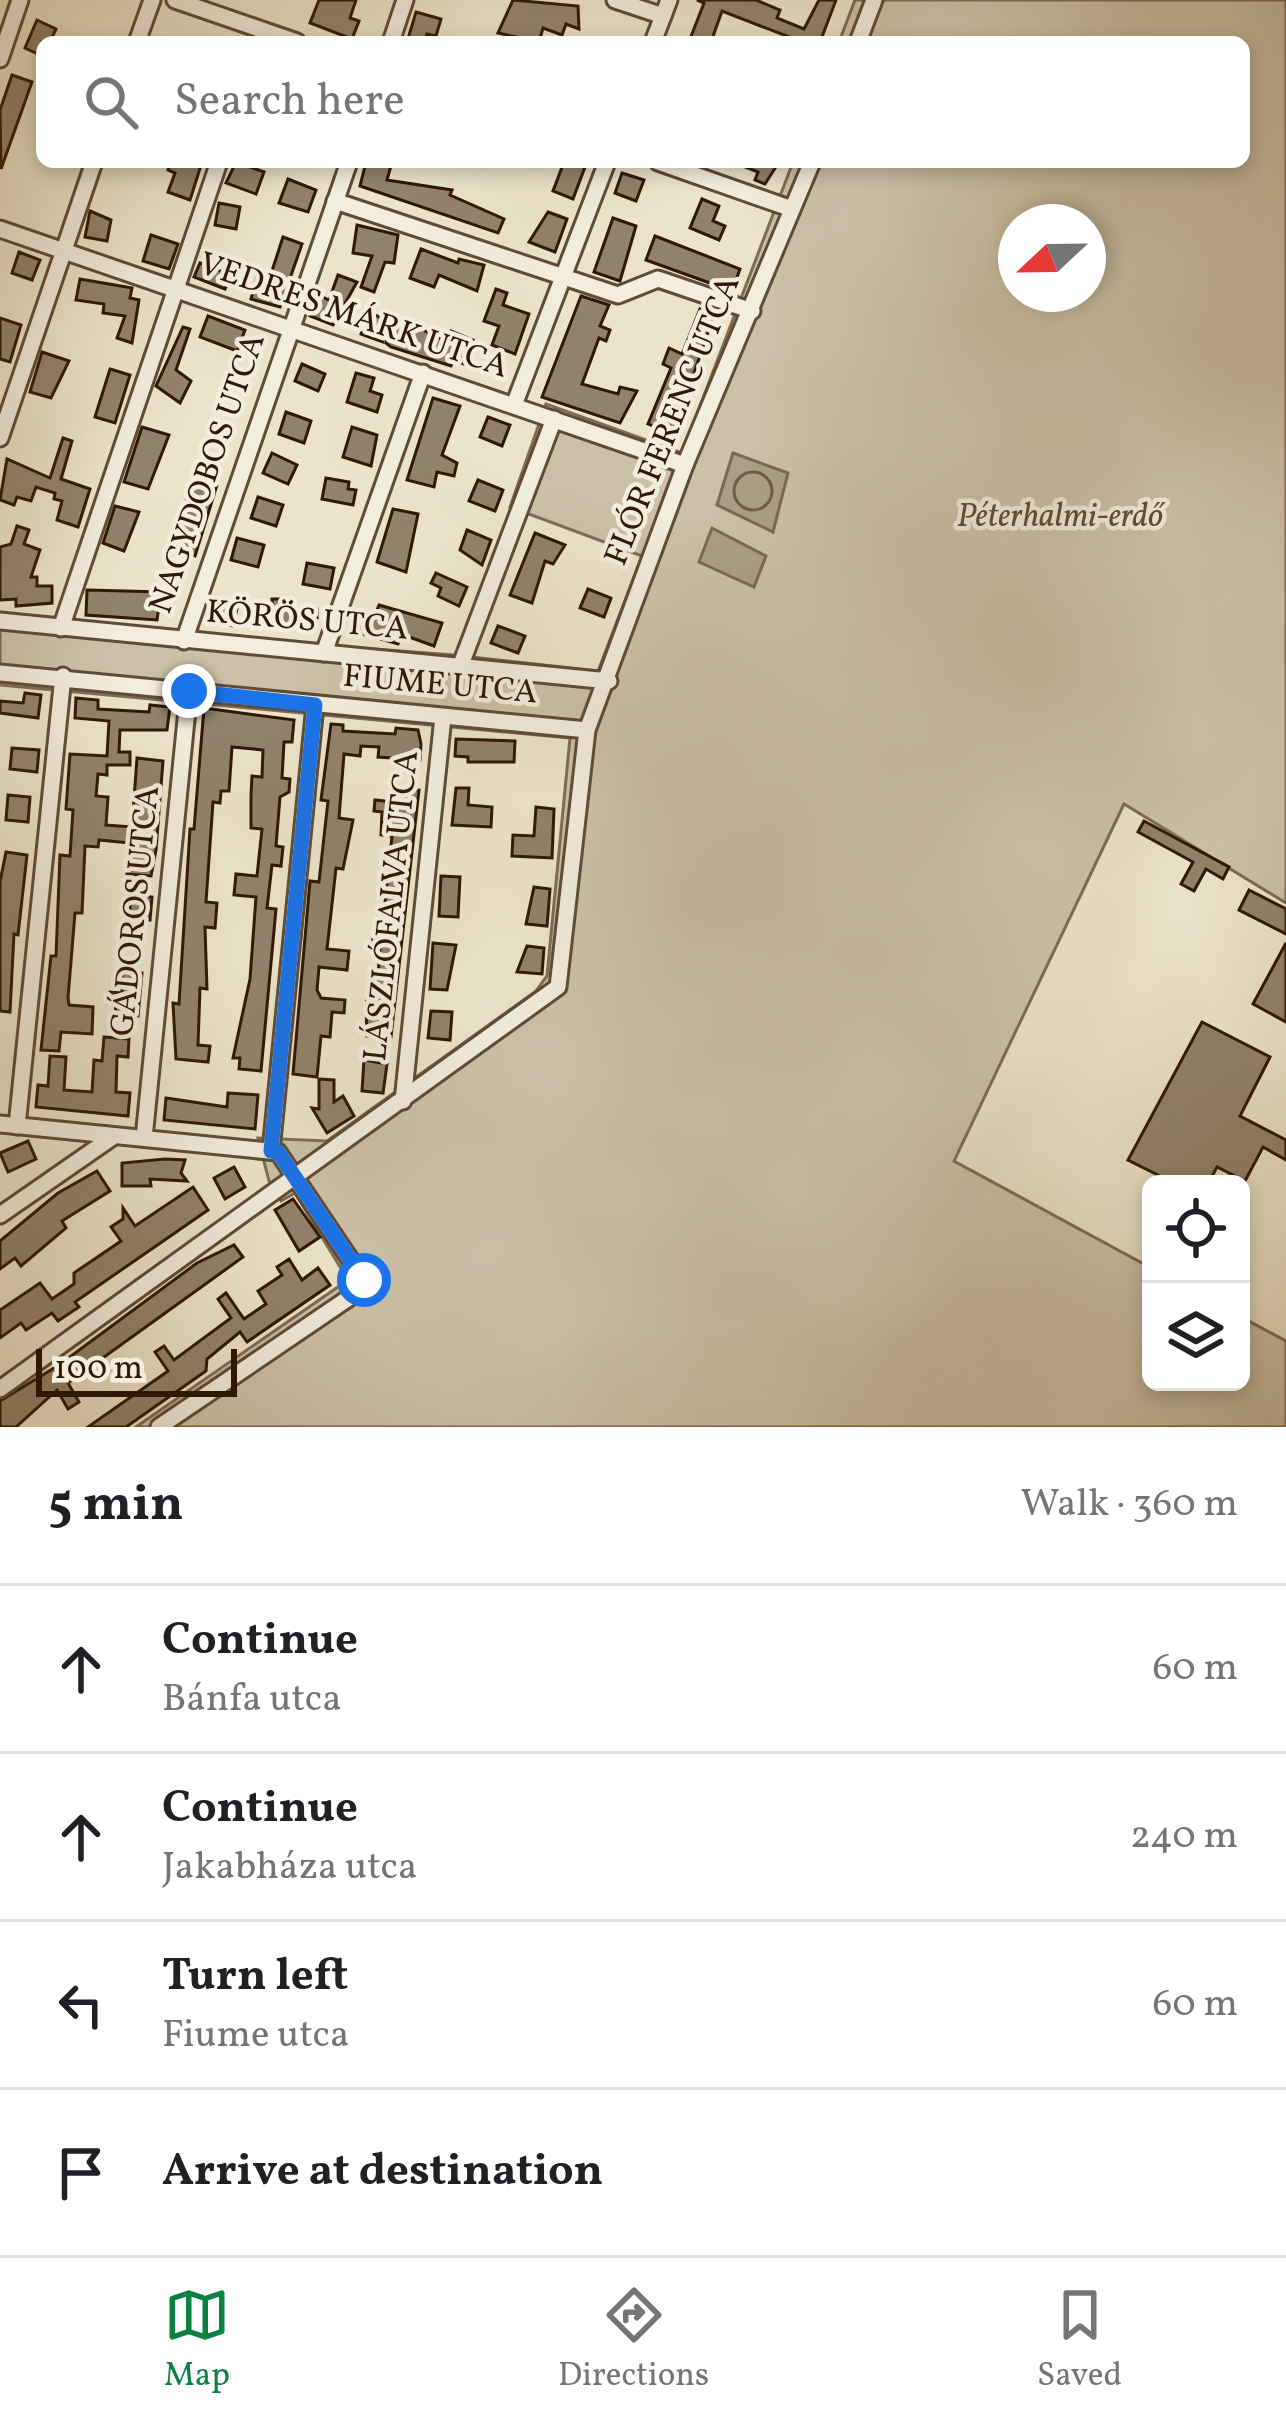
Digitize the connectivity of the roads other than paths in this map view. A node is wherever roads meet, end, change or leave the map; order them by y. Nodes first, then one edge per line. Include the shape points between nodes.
1 (20, 0) edge
2 (152, 0) edge
3 (175, 0) edge
4 (405, 0) edge
5 (615, 0) edge
6 (874, 0) edge
7 (666, 8) edge
8 (139, 36) edge
9 (261, 36) edge
10 (393, 36) edge
11 (860, 36) edge
12 (0, 59) edge
13 (92, 168) edge
14 (217, 168) edge
15 (347, 168) edge
16 (605, 168) edge
17 (675, 168) edge
18 (809, 168) edge
19 (335, 201) junction
20 (792, 209) junction
21 (0, 229) edge
22 (63, 251) junction
23 (564, 276) junction
24 (174, 287) junction
25 (752, 311) junction
26 (290, 326) junction
27 (422, 373) junction
28 (514, 405) junction
29 (554, 419) junction
30 (0, 437) edge
31 (685, 465) junction
32 (0, 621) edge
33 (61, 628) junction
34 (184, 641) junction
35 (324, 653) junction
36 (460, 667) junction
37 (0, 673) edge
38 (62, 676) junction
39 (609, 681) junction
40 (189, 691) junction
41 (315, 705) junction
42 (442, 717) junction
43 (587, 730) junction
44 (403, 1101) junction
45 (9, 1125) edge
46 (114, 1136) junction
47 (144, 1138) junction
48 (271, 1151) junction
49 (296, 1176) junction
50 (0, 1215) edge
51 (0, 1388) edge
52 (159, 1427) edge

1 - 12 street
2 - 8 street
3 - 9 street
4 - 10 street
5 - 7 street
6 - 11 street
13 - 22 street
14 - 24 street
15 - 19 street, NAGYDOBOS UTCA
16 - 23 street
17 - 20 street
18 - 20 street, FLÓR FERENC UTCA
19 - 23 street
19 - 26 street, NAGYDOBOS UTCA
20 - 25 street, FLÓR FERENC UTCA
21 - 22 street, VEDRES MÁRK UTCA
22 - 24 street, VEDRES MÁRK UTCA
22 - 30 street
23 - 25 street via 623,296 658,279
23 - 28 street
24 - 26 street, VEDRES MÁRK UTCA
24 - 33 street
25 - 31 street, FLÓR FERENC UTCA
26 - 27 street, VEDRES MÁRK UTCA
26 - 34 street, NAGYDOBOS UTCA
27 - 28 street, VEDRES MÁRK UTCA
27 - 35 street
28 - 29 street, VEDRES MÁRK UTCA
29 - 31 street, VEDRES MÁRK UTCA
29 - 36 street
31 - 39 street, FLÓR FERENC UTCA
32 - 33 street, KÖRÖS UTCA
33 - 34 street, KÖRÖS UTCA
34 - 35 street, KÖRÖS UTCA
35 - 36 street, KÖRÖS UTCA
36 - 39 street, KÖRÖS UTCA
37 - 38 street, FIUME UTCA
38 - 40 street, FIUME UTCA
38 - 45 street
39 - 43 street, FLÓR FERENC UTCA
40 - 41 street, FIUME UTCA
40 - 47 street, GÁDOROS UTCA
41 - 42 street, FIUME UTCA
41 - 48 street
42 - 43 street, FIUME UTCA
42 - 44 street, LÁSZLÓFALVA UTCA
43 - 44 street, FLÓR FERENC UTCA via 558,987
44 - 49 street, FLÓR FERENC UTCA
45 - 46 street
46 - 47 street
46 - 50 street
47 - 48 street
48 - 49 street
49 - 51 street, FLÓR FERENC UTCA
49 - 52 street via 364,1280 362,1289

